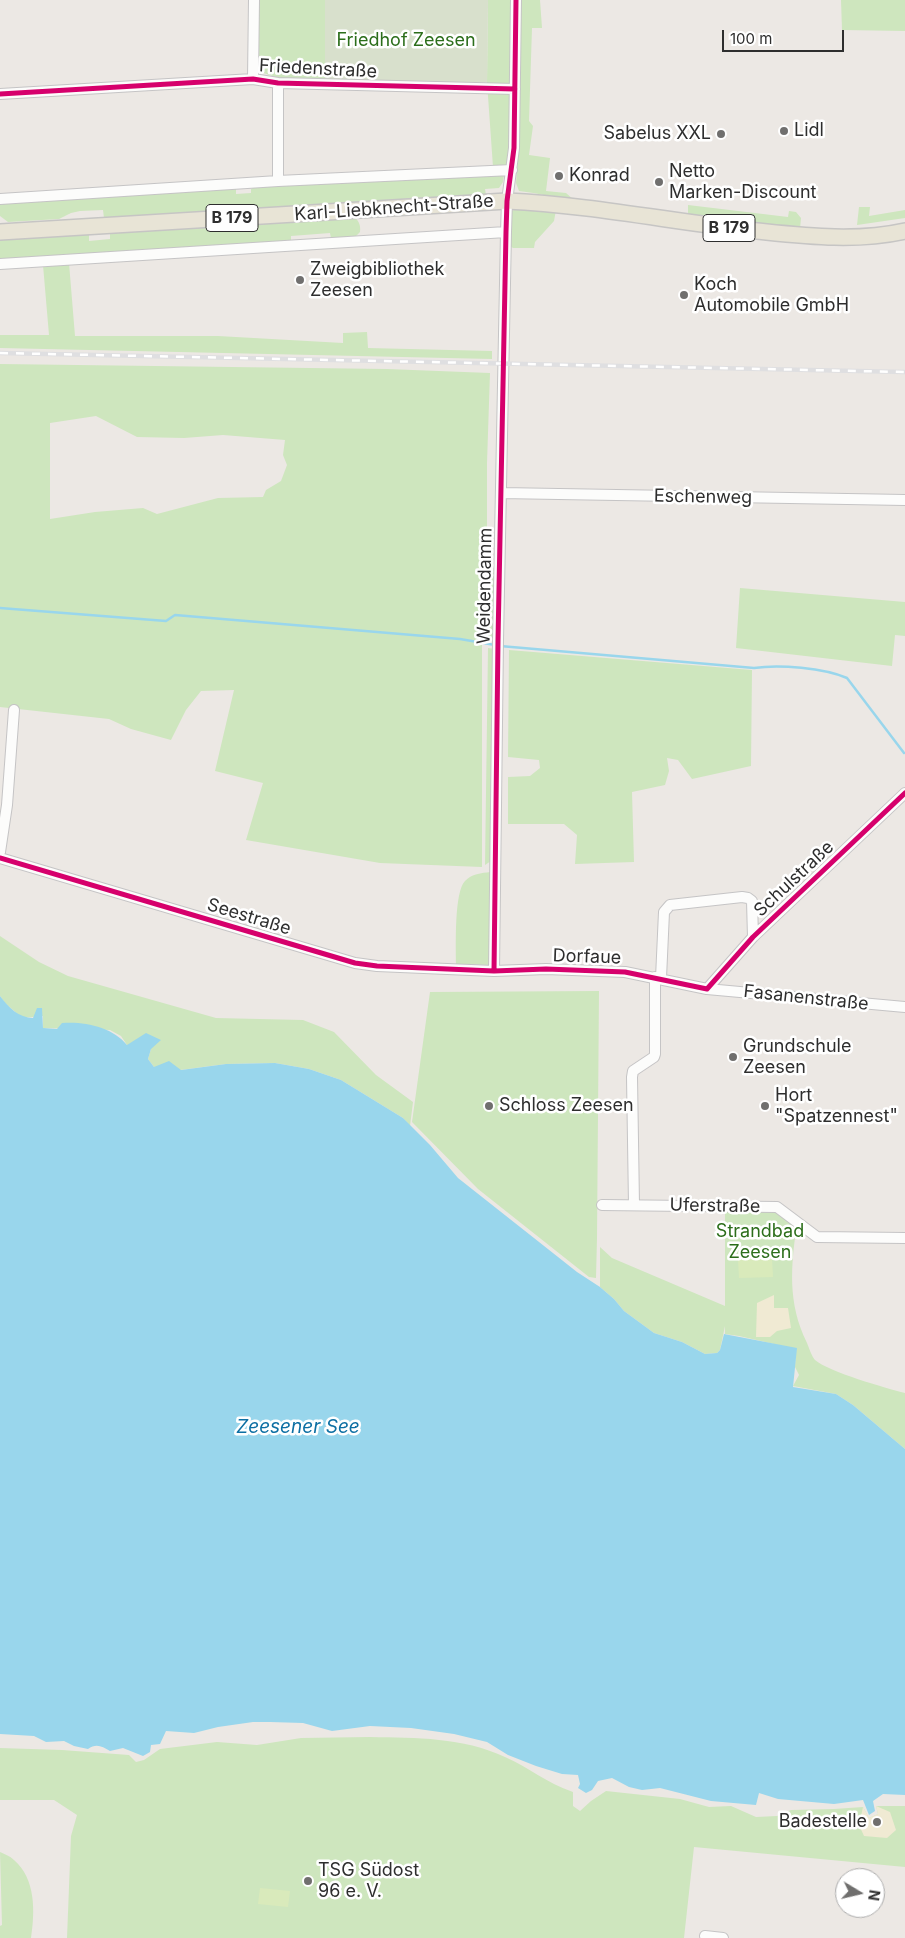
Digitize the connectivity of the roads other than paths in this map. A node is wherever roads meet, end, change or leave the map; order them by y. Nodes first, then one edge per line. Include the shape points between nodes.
1 (254, 0) edge
2 (516, 0) edge
3 (253, 79) junction
4 (278, 83) junction
5 (515, 89) junction
6 (0, 94) edge
7 (512, 170) junction
8 (278, 181) junction
9 (0, 199) edge
10 (507, 201) junction
11 (905, 231) edge
12 (0, 232) edge
13 (506, 232) junction
14 (0, 264) edge
15 (501, 493) junction
16 (905, 500) edge
17 (14, 710) dead end
18 (905, 793) edge
19 (0, 852) edge
20 (0, 858) edge
21 (753, 937) junction
22 (494, 971) junction
23 (658, 978) junction
24 (707, 989) junction
25 (905, 1008) edge
26 (602, 1205) dead end
27 (634, 1206) junction
28 (905, 1238) edge
29 (705, 1936) dead end
30 (723, 1938) edge

1 - 3 street
2 - 5 street, Weidendamm
3 - 4 street, Friedenstraße
3 - 6 street, Friedenstraße
4 - 5 street, Friedenstraße
4 - 8 street
5 - 7 street, Weidendamm
7 - 8 street, Karl-Liebknecht-Straße
7 - 10 street, Weidendamm
8 - 9 street, Karl-Liebknecht-Straße
10 - 11 main road, Karl-Liebknecht-Straße / B 179 via 805,236 852,238
10 - 12 main road, Karl-Liebknecht-Straße / B 179
10 - 13 street, Weidendamm
13 - 14 street, Karl-Liebknecht-Straße
13 - 15 street, Weidendamm
15 - 16 street, Eschenweg
15 - 22 street, Weidendamm
17 - 19 street
18 - 21 street, Schulstraße
20 - 22 street, Seestraße via 355,962 377,966
21 - 23 street via 752,901 748,898 670,904 664,912
21 - 24 street, Schulstraße
22 - 23 street, Dorfaue via 616,971
23 - 24 street, Dorfaue
23 - 27 street via 655,1054 633,1071 632,1077
24 - 25 street, Fasanenstraße
26 - 27 street, Uferstraße
27 - 28 street, Uferstraße via 777,1207 817,1237
29 - 30 street

